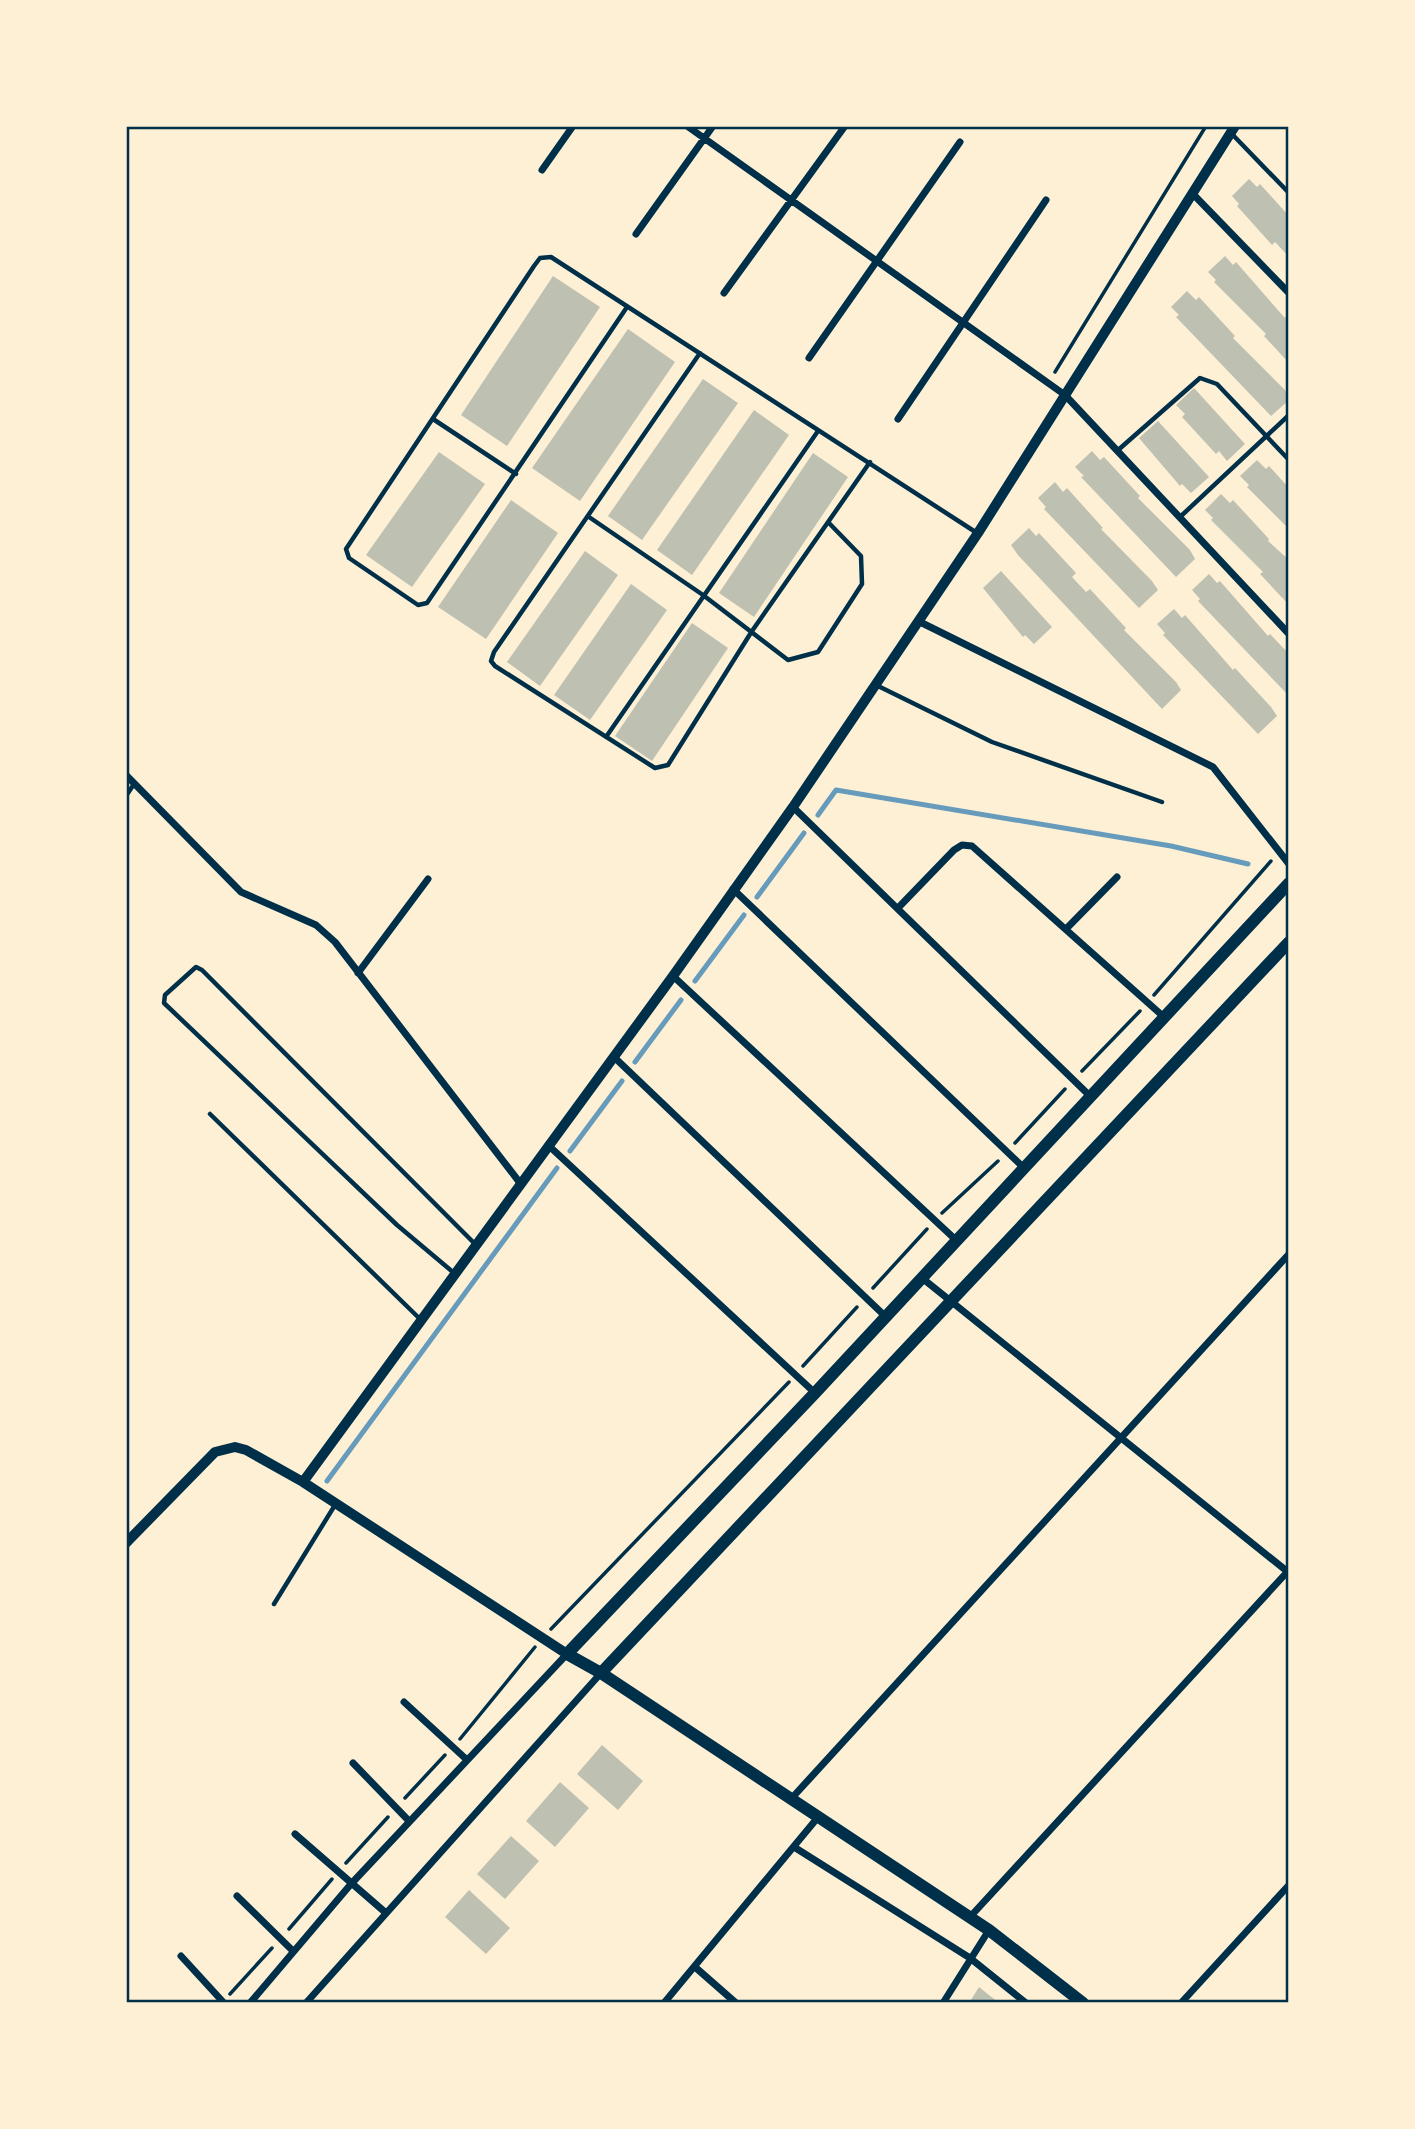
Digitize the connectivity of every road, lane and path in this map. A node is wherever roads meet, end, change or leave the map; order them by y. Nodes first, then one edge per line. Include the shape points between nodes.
1 (573, 126) edge
2 (687, 126) edge
3 (713, 126) edge
4 (845, 126) edge
5 (1206, 126) edge
6 (1233, 129) edge
7 (705, 139) junction
8 (960, 142) dead end
9 (542, 170) dead end
10 (1192, 193) junction
11 (1289, 193) edge
12 (792, 200) junction
13 (1046, 200) dead end
14 (636, 234) dead end
15 (879, 261) junction
16 (724, 293) dead end
17 (1289, 293) edge
18 (627, 307) junction
19 (965, 322) junction
20 (700, 354) junction
21 (809, 358) dead end
22 (1048, 383) junction
23 (1065, 395) junction
24 (1289, 415) edge
25 (433, 419) junction
26 (898, 419) dead end
27 (818, 431) junction
28 (1266, 436) junction
29 (1117, 451) junction
30 (1289, 460) edge
31 (870, 462) junction
32 (516, 474) junction
33 (589, 517) junction
34 (1179, 517) junction
35 (828, 522) junction
36 (978, 533) junction
37 (703, 595) junction
38 (918, 621) junction
39 (752, 631) junction
40 (1289, 634) edge
41 (875, 684) junction
42 (606, 737) junction
43 (126, 775) edge
44 (134, 784) junction
45 (126, 796) edge
46 (1162, 802) dead end
47 (793, 807) junction
48 (1278, 851) junction
49 (1289, 864) edge
50 (1117, 877) dead end
51 (428, 879) dead end
52 (1289, 883) edge
53 (733, 890) junction
54 (898, 908) junction
55 (1067, 928) junction
56 (1289, 942) edge
57 (358, 973) junction
58 (673, 976) junction
59 (1149, 1001) junction
60 (1164, 1017) junction
61 (614, 1057) junction
62 (1074, 1079) junction
63 (1091, 1097) junction
64 (210, 1115) dead end
65 (548, 1144) junction
66 (1006, 1152) junction
67 (1024, 1168) junction
68 (520, 1183) junction
69 (936, 1219) junction
70 (957, 1241) junction
71 (475, 1244) junction
72 (1289, 1254) edge
73 (454, 1273) junction
74 (922, 1278) junction
75 (866, 1296) junction
76 (952, 1300) junction
77 (886, 1317) junction
78 (420, 1320) junction
79 (795, 1376) junction
80 (816, 1393) junction
81 (1123, 1439) junction
82 (303, 1482) junction
83 (336, 1504) junction
84 (126, 1544) edge
85 (1288, 1571) edge
86 (274, 1604) dead end
87 (541, 1639) junction
88 (566, 1654) junction
89 (601, 1673) junction
90 (404, 1702) dead end
91 (453, 1746) junction
92 (466, 1759) junction
93 (353, 1763) dead end
94 (791, 1799) junction
95 (396, 1809) junction
96 (818, 1816) junction
97 (409, 1821) junction
98 (295, 1834) dead end
99 (794, 1847) junction
100 (337, 1873) junction
101 (351, 1884) junction
102 (1289, 1885) edge
103 (237, 1896) dead end
104 (386, 1913) junction
105 (970, 1917) junction
106 (989, 1930) junction
107 (281, 1938) junction
108 (293, 1951) junction
109 (181, 1956) dead end
110 (970, 1958) junction
111 (695, 1967) junction
112 (224, 2002) edge
113 (250, 2003) edge
114 (306, 2003) edge
115 (664, 2003) edge
116 (736, 2003) edge
117 (943, 2003) edge
118 (1026, 2003) edge
119 (1083, 2003) edge
120 (1181, 2003) edge

1 - 9 street
2 - 7 street
3 - 7 street
4 - 12 street
5 - 22 path
6 - 10 street
6 - 11 lane
7 - 12 street
7 - 14 street
8 - 15 street
10 - 17 street
10 - 23 street
12 - 15 street
12 - 16 street
13 - 19 street
15 - 19 street
15 - 21 street
18 - 20 lane
18 - 25 lane via 551,257 540,258
18 - 32 lane
19 - 22 street
19 - 26 street
20 - 27 lane
20 - 33 lane
22 - 23 street
23 - 29 street
23 - 36 street
24 - 28 lane
25 - 32 lane
25 - 32 lane via 346,548 349,558 418,605 427,603
27 - 31 lane
27 - 37 lane
28 - 29 lane via 1217,384 1200,378
28 - 30 lane
28 - 34 lane
29 - 34 street
31 - 35 lane
31 - 36 lane
33 - 37 lane
33 - 42 lane via 491,661
34 - 40 street
35 - 39 lane
35 - 39 lane via 861,556 864,573 826,643 807,657 789,660
36 - 38 street
37 - 39 lane
37 - 42 lane
38 - 41 street
38 - 48 street via 1213,767
39 - 42 lane via 668,765 655,768
41 - 46 lane via 992,742
41 - 47 street
43 - 44 street
44 - 45 lane
44 - 57 street via 241,892 316,925
47 - 53 street
47 - 54 street
48 - 49 street
48 - 59 path
50 - 55 street
51 - 57 street
52 - 60 main road
53 - 58 street
53 - 66 street
54 - 55 street via 954,850 972,846
54 - 62 street
55 - 59 street
56 - 76 main road
57 - 68 street
58 - 61 street
58 - 69 street
59 - 60 street
59 - 62 path
60 - 63 main road
61 - 65 street
61 - 75 street
62 - 63 street
62 - 66 path
63 - 67 main road
64 - 78 lane
65 - 68 street
65 - 79 street
66 - 67 street
66 - 69 path
67 - 70 main road
68 - 71 street
69 - 70 street
69 - 75 path
70 - 74 main road
71 - 73 street
71 - 73 lane via 202,970 196,967 165,995 164,1003 397,1225
72 - 81 street
73 - 78 street
74 - 76 street
74 - 77 main road
75 - 77 street
75 - 79 path
76 - 81 street
76 - 89 main road
77 - 80 main road
78 - 82 street
79 - 80 street
79 - 87 path
80 - 88 main road
81 - 85 street
81 - 94 street
82 - 83 street
82 - 84 street via 246,1450 225,1448 205,1462
83 - 86 lane
83 - 87 street
85 - 105 street
87 - 88 street
87 - 91 path
88 - 89 main road
88 - 92 street
89 - 94 main road
89 - 104 street
90 - 91 street
91 - 92 street
91 - 95 path
92 - 97 street
93 - 95 street
94 - 96 main road
95 - 97 street
95 - 100 path
96 - 99 street
96 - 105 main road
97 - 101 street
98 - 100 street
99 - 110 street
99 - 111 street
100 - 101 street
100 - 107 path
101 - 104 street
101 - 108 street
102 - 120 street
103 - 107 street
104 - 114 street
105 - 106 main road
106 - 110 street
106 - 119 main road
107 - 108 street
107 - 112 path
108 - 113 street
109 - 112 street
110 - 117 street
110 - 118 street
111 - 115 street
111 - 116 street

